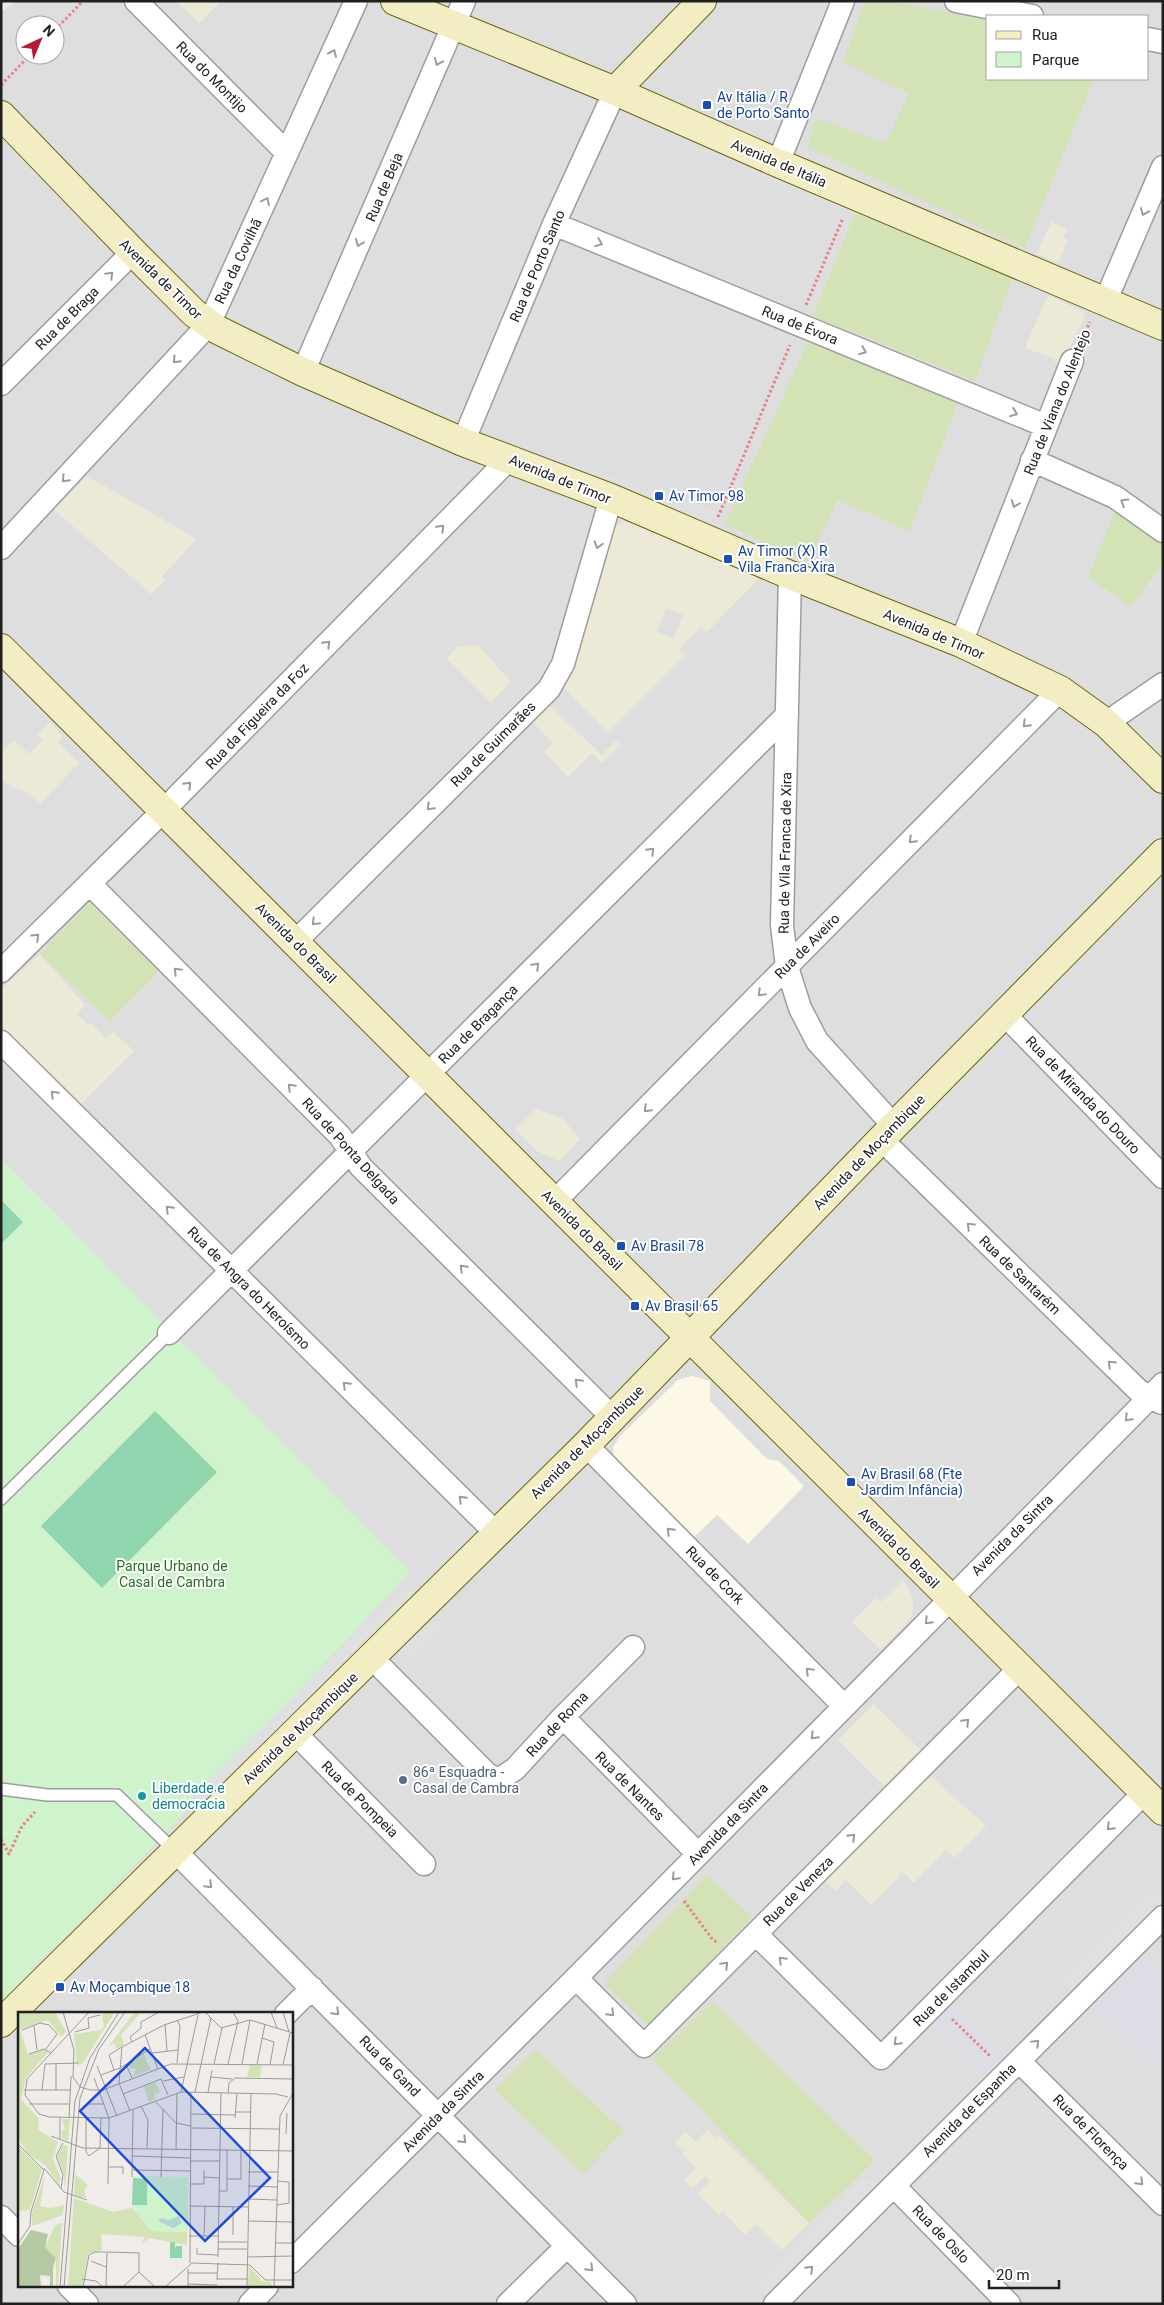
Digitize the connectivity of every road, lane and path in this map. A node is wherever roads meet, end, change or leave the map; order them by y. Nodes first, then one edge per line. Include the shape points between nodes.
1 (83, 1) edge
2 (136, 1) edge
3 (356, 1) edge
4 (395, 1) edge
5 (464, 1) edge
6 (702, 1) edge
7 (843, 1) edge
8 (956, 1) edge
9 (1027, 15) edge
10 (65, 20) edge
11 (453, 26) junction
12 (1149, 39) edge
13 (1163, 42) edge
14 (20, 65) edge
15 (1, 84) edge
16 (615, 91) junction
17 (2, 116) edge
18 (288, 153) junction
19 (778, 163) junction
20 (1163, 167) edge
21 (853, 194) junction
22 (554, 224) junction
23 (133, 252) junction
24 (1106, 302) junction
25 (209, 324) junction
26 (798, 324) junction
27 (1163, 326) edge
28 (1072, 361) joint
29 (303, 372) junction
30 (1, 384) edge
31 (1046, 426) junction
32 (464, 442) junction
33 (510, 458) junction
34 (1032, 460) junction
35 (611, 498) junction
36 (1163, 531) edge
37 (709, 540) junction
38 (1, 548) edge
39 (790, 575) junction
40 (961, 643) junction
41 (1, 648) edge
42 (1163, 684) edge
43 (1060, 690) junction
44 (787, 715) junction
45 (1106, 723) junction
46 (1163, 779) edge
47 (164, 810) junction
48 (1163, 853) edge
49 (90, 884) junction
50 (295, 942) junction
51 (787, 967) junction
52 (1, 971) edge
53 (1004, 1014) junction
54 (1, 1042) edge
55 (427, 1075) junction
56 (887, 1133) junction
57 (350, 1152) junction
58 (1163, 1176) edge
59 (554, 1202) junction
60 (231, 1271) junction
61 (169, 1333) joint
62 (689, 1337) junction
63 (1159, 1394) edge
64 (612, 1417) junction
65 (586, 1445) junction
66 (1, 1499) edge
67 (496, 1533) junction
68 (950, 1599) junction
69 (633, 1647) dead end
70 (372, 1658) junction
71 (1020, 1668) junction
72 (844, 1706) junction
73 (563, 1717) junction
74 (295, 1733) junction
75 (1, 1789) edge
76 (47, 1795) junction
77 (1154, 1802) edge
78 (1, 1839) edge
79 (175, 1851) junction
80 (698, 1854) junction
81 (424, 1864) dead end
82 (671, 1882) junction
83 (1163, 1917) edge
84 (756, 1934) junction
85 (738, 1953) junction
86 (576, 1978) junction
87 (312, 1988) junction
88 (936, 2003) junction
89 (288, 2012) edge
90 (1, 2023) edge
91 (1013, 2067) junction
92 (439, 2116) junction
93 (894, 2186) junction
94 (1163, 2204) edge
95 (1, 2217) edge
96 (18, 2234) edge
97 (567, 2246) junction
98 (292, 2261) edge
99 (72, 2288) edge
100 (265, 2288) edge
101 (87, 2304) edge
102 (250, 2304) edge
103 (508, 2304) edge
104 (625, 2304) edge
105 (775, 2304) edge
106 (1009, 2304) edge

1 - 10 path
2 - 18 street, Rua do Montijo
18 -> 3 street, Rua da Covilhã
4 - 11 street, Avenida de Itália
5 - 11 street, Rua de Beja
6 - 16 street
7 - 19 street
8 - 9 street
11 - 16 street, Avenida de Itália
11 -> 29 street, Rua de Beja
12 - 13 street
14 - 15 path
16 - 19 street, Avenida de Itália
16 - 22 street, Rua de Porto Santo
17 - 23 street, Avenida de Timor
25 -> 18 street, Rua da Covilhã
19 - 21 street, Avenida de Itália
20 -> 24 street
21 - 24 street, Avenida de Itália
21 - 26 path
22 -> 26 street, Rua de Évora
22 - 32 street, Rua de Porto Santo
23 - 25 street, Avenida de Timor
30 -> 23 street, Rua de Braga
24 - 27 street, Avenida de Itália
24 - 28 path, Rua de Viana do Alentejo via 1094,312
25 - 29 street, Avenida de Timor
25 -> 38 street, Rua da Covilhã
26 -> 31 street, Rua de Évora
26 - 37 path
28 - 31 street, Rua de Viana do Alentejo
29 - 32 street, Avenida de Timor
31 - 34 street, Rua de Viana do Alentejo
32 - 33 street, Avenida de Timor
33 - 35 street, Avenida de Timor
47 -> 33 street, Rua da Figueira da Foz
36 -> 34 street via 1115,497
34 -> 40 street, Rua de Viana do Alentejo
35 - 37 street, Avenida de Timor
35 -> 50 street, Rua de Guimarães via 563,664 549,689
37 - 39 street, Avenida de Timor
39 - 40 street, Avenida de Timor
39 - 44 street, Rua de Vila Franca de Xira
40 - 43 street, Avenida de Timor
41 - 47 street, Avenida do Brasil
42 - 45 street
43 - 45 street, Avenida de Timor
43 -> 51 street, Rua de Aveiro
44 - 51 street, Rua de Vila Franca de Xira via 782,925
55 -> 44 street, Rua de Bragança
45 - 46 street, Avenida de Timor
47 - 49 street, Rua da Figueira da Foz
47 - 50 street, Avenida do Brasil
48 - 53 street, Avenida de Moçambique
52 -> 49 street, Rua da Figueira da Foz
57 -> 49 street, Rua de Ponta Delgada via 340,1136
50 - 55 street, Avenida do Brasil
51 - 56 street, Rua de Vila Franca de Xira via 800,1008 816,1041
51 -> 59 street, Rua de Aveiro
53 - 56 street, Avenida de Moçambique
53 - 58 street, Rua de Miranda do Douro
60 -> 54 street, Rua de Angra do Heroísmo
55 - 57 street, Rua de Bragança
55 - 59 street, Avenida do Brasil
56 - 62 street, Avenida de Moçambique
63 -> 56 street, Rua de Santarém via 1139,1391
57 - 60 street, Rua de Bragança
64 -> 57 street, Rua de Ponta Delgada via 361,1167
59 - 62 street, Avenida do Brasil
60 - 61 street, Rua de Bragança
67 -> 60 street, Rua de Angra do Heroísmo
61 - 66 lane
62 - 64 street, Avenida de Moçambique
62 - 68 street, Avenida do Brasil
63 -> 68 street, Avenida da Sintra
64 - 65 street, Avenida de Moçambique
65 - 67 street, Avenida de Moçambique
72 -> 65 street, Rua de Cork
67 - 70 street, Avenida de Moçambique
68 - 71 street, Avenida do Brasil
68 -> 72 street, Avenida da Sintra
69 - 73 street, Rua de Roma
70 - 73 street, Rua de Roma via 487,1774 498,1780 515,1769
70 - 74 street, Avenida de Moçambique
71 - 77 street, Avenida do Brasil
84 -> 71 street, Rua de Veneza
72 -> 80 street, Avenida da Sintra
73 - 80 street, Rua de Nantes
74 - 79 street, Avenida de Moçambique
74 - 81 street, Rua de Pompeia
75 - 76 lane
76 - 78 path via 47,1801 22,1826 9,1854
76 - 79 lane via 117,1795
77 -> 88 street, Rua de Istambul
79 -> 87 street, Rua de Gand
79 - 90 street, Avenida de Moçambique
80 -> 82 street, Avenida da Sintra
82 - 85 path via 712,1940
82 - 86 street, Avenida da Sintra
91 -> 83 street, Avenida de Espanha
84 - 85 street, Rua de Veneza
88 -> 84 street, Rua de Istambul via 881,2058
86 -> 85 street, Rua de Veneza via 644,2046
86 - 92 street, Avenida da Sintra
87 - 89 street
87 -> 92 street, Rua de Gand
88 - 91 path
91 - 93 street, Avenida de Espanha
91 -> 94 street, Rua de Florença
92 -> 97 street, Rua de Gand
92 - 98 street, Avenida da Sintra
105 -> 93 street, Avenida de Espanha
93 - 106 street, Rua de Oslo
95 - 96 street
97 - 103 street
97 -> 104 street, Rua de Gand
99 - 101 street
100 - 102 street

